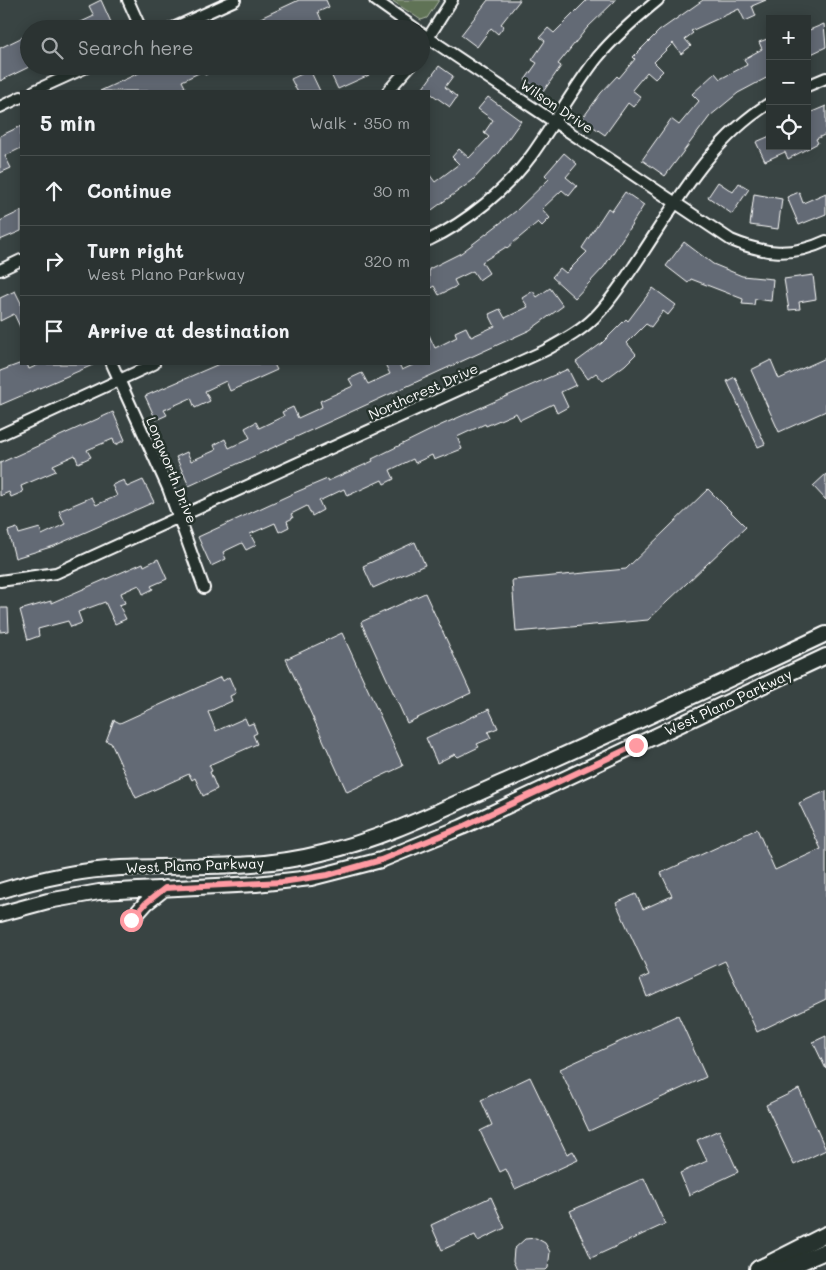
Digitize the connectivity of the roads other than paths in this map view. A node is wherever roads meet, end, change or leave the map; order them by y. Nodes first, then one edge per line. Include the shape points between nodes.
1 (128, 0) edge
2 (236, 0) edge
3 (375, 0) edge
4 (452, 0) edge
5 (658, 0) edge
6 (137, 20) edge
7 (192, 20) edge
8 (403, 20) edge
9 (430, 29) edge
10 (430, 38) edge
11 (69, 75) edge
12 (402, 75) edge
13 (826, 78) edge
14 (811, 84) edge
15 (36, 90) edge
16 (389, 90) edge
17 (20, 97) edge
18 (767, 105) edge
19 (0, 107) edge
20 (554, 121) junction
21 (676, 204) junction
22 (430, 239) edge
23 (826, 241) edge
24 (20, 260) edge
25 (0, 270) edge
26 (112, 365) edge
27 (152, 365) edge
28 (119, 380) junction
29 (0, 435) edge
30 (177, 518) junction
31 (0, 581) edge
32 (204, 588) dead end
33 (826, 634) edge
34 (826, 656) edge
35 (826, 664) edge
36 (805, 666) junction
37 (628, 727) junction
38 (613, 734) junction
39 (636, 745) junction
40 (622, 752) junction
41 (119, 868) junction
42 (165, 888) junction
43 (0, 891) edge
44 (120, 891) junction
45 (0, 914) edge
46 (131, 920) dead end
47 (826, 1234) edge
48 (826, 1251) edge
49 (756, 1269) edge

1 - 6 street
2 - 7 street
3 - 8 street
4 - 9 street
5 - 20 street via 614,38
10 - 20 street, Wilson Drive
11 - 15 street
12 - 16 street
13 - 14 street
17 - 19 street
18 - 21 street, Northcrest Drive via 724,140
20 - 21 street, Wilson Drive
20 - 22 street via 530,157 508,182 469,215
21 - 23 street, Wilson Drive via 731,240 750,248 783,254
21 - 30 street, Northcrest Drive via 614,294 595,317 571,337
24 - 25 street
26 - 28 street, Longworth Drive
27 - 28 street
28 - 29 street
28 - 30 street, Longworth Drive via 168,488
30 - 31 street, Northcrest Drive via 56,573
30 - 32 street, Longworth Drive
33 - 37 main road, West Plano Parkway
34 - 36 main road, West Plano Parkway
35 - 36 main road
36 - 39 main road, West Plano Parkway
37 - 38 main road, West Plano Parkway
37 - 39 main road
38 - 40 main road
38 - 41 main road, West Plano Parkway via 355,845 311,856 248,865
39 - 40 main road, West Plano Parkway
40 - 42 main road, West Plano Parkway via 462,827 381,860 328,875 282,882
41 - 43 main road, West Plano Parkway via 63,874
41 - 44 main road
42 - 44 main road, West Plano Parkway
42 - 46 main road
44 - 45 main road, West Plano Parkway via 48,901
47 - 49 main road
48 - 49 highway via 784,1269

